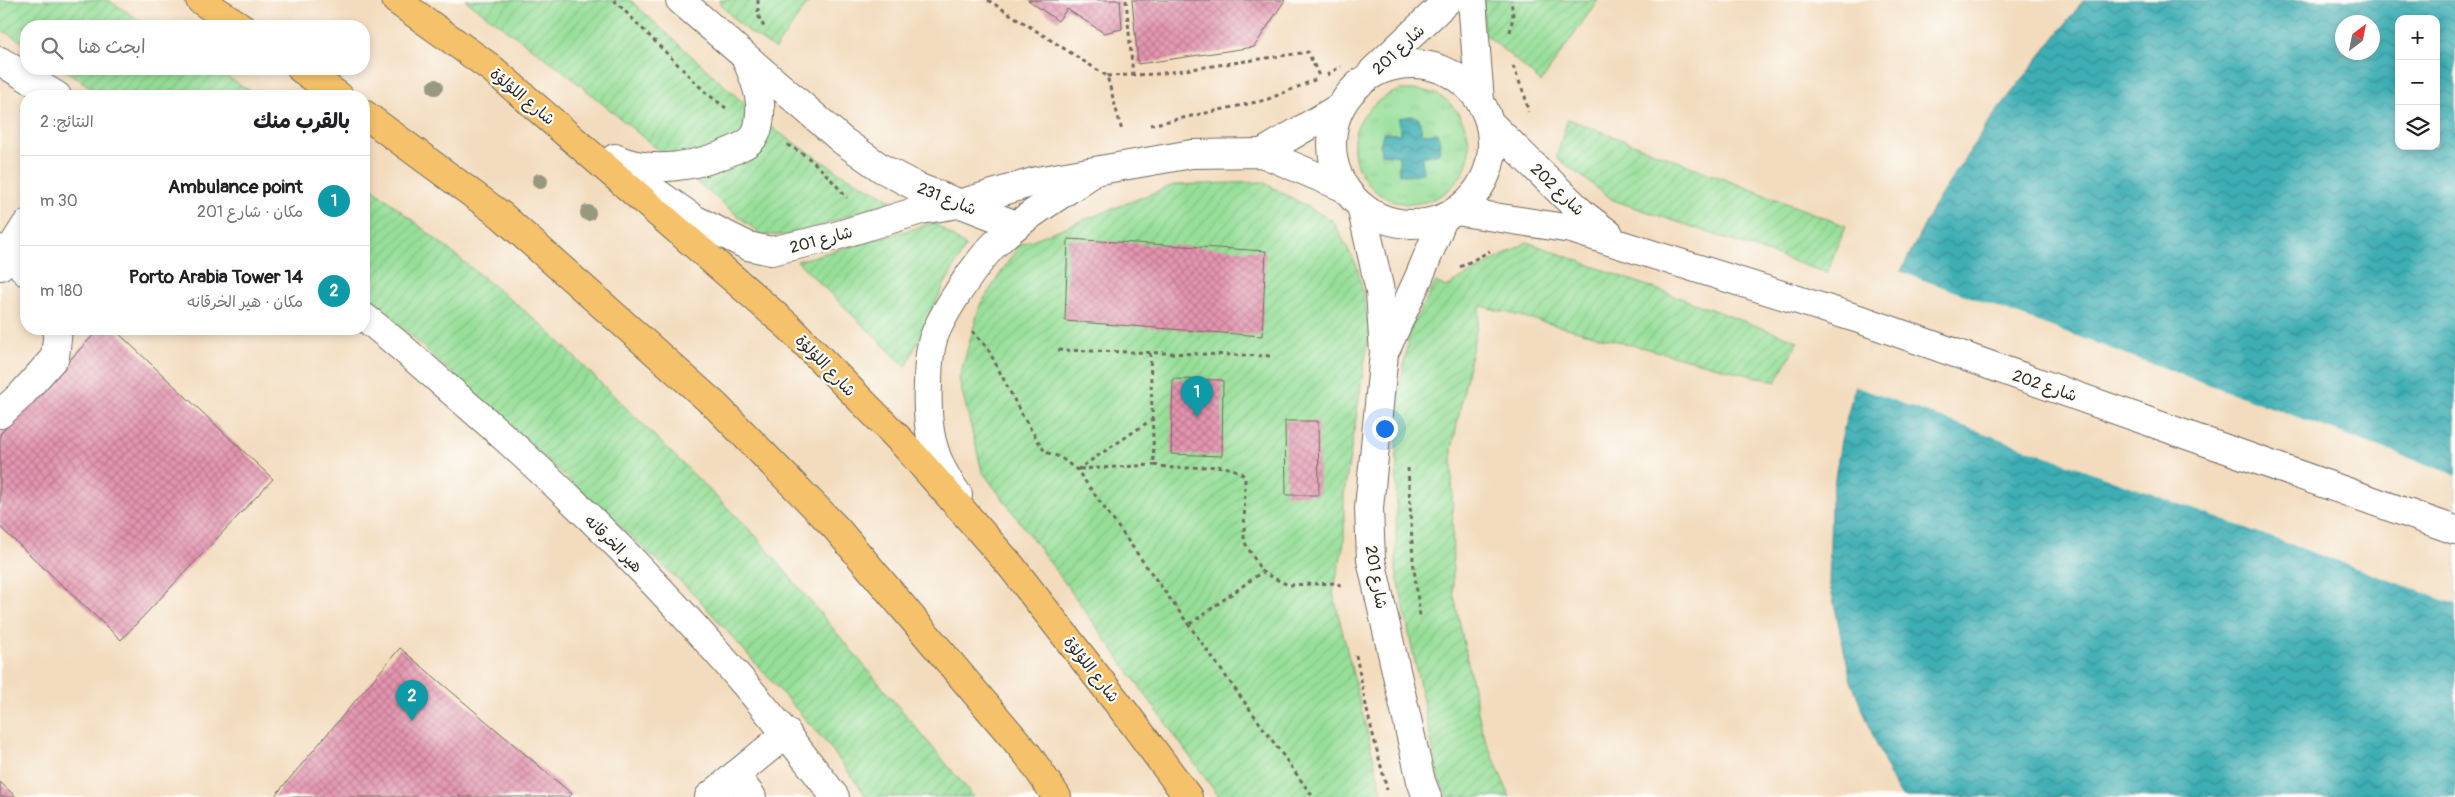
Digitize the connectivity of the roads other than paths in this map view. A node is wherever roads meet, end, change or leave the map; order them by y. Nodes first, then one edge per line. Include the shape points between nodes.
1 (200, 0) edge
2 (396, 0) edge
3 (680, 0) edge
4 (1472, 0) edge
5 (1446, 1) edge
6 (231, 20) edge
7 (744, 54) junction
8 (0, 61) edge
9 (1357, 70) junction
10 (20, 73) edge
11 (23, 75) edge
12 (309, 75) edge
13 (47, 90) edge
14 (331, 90) edge
15 (1340, 107) junction
16 (1485, 112) junction
17 (370, 118) edge
18 (567, 133) junction
19 (1262, 153) junction
20 (1101, 168) junction
21 (1353, 197) junction
22 (959, 204) junction
23 (1449, 215) junction
24 (1016, 225) junction
25 (20, 233) edge
26 (1632, 247) junction
27 (3, 255) edge
28 (20, 268) edge
29 (370, 322) edge
30 (57, 335) edge
31 (1384, 353) junction
32 (0, 414) edge
33 (2455, 530) edge
34 (1012, 566) junction
35 (787, 733) junction
36 (735, 776) junction
37 (709, 797) edge
38 (752, 797) edge
39 (835, 797) edge
40 (1057, 797) edge
41 (1188, 797) edge
42 (1427, 797) edge

1 - 6 main road
2 - 18 main road, شارع اللؤلؤة via 491,68
3 - 7 street, شارع 231
4 - 16 street
5 - 9 street, شارع 201
7 - 18 street via 761,94 757,132 747,144 727,153 703,162 675,166 646,165 618,159
7 - 22 street, شارع 231 via 843,141 880,168
8 - 10 street
9 - 15 street via 1357,85
9 - 16 street via 1416,64 1441,69 1462,82
11 - 13 street
12 - 14 main road
15 - 19 street, شارع 201
15 - 21 street via 1333,127 1331,148 1336,168
16 - 23 street via 1492,149 1487,173 1474,195
16 - 26 street, شارع 202 via 1582,214
17 - 40 main road via 501,215 716,406 836,528 1028,755
18 - 22 street, شارع 201 via 696,220 748,246 771,251 832,238 921,210
18 - 34 main road, شارع اللؤلؤة via 789,327 902,442
19 - 20 street, شارع 201 via 1192,154
19 - 21 street, شارع 201
20 - 22 street, شارع 201 via 1037,181
20 - 24 street, شارع 201
21 - 23 street via 1376,216 1409,224 1426,224
21 - 31 street, شارع 201 via 1380,291
22 - 24 street, شارع 231
23 - 26 street, شارع 202 via 1571,229
23 - 31 street, شارع 201
24 - 34 street, شارع 201 via 970,274 932,341 926,417 939,464
25 - 27 street
26 - 33 street, شارع 202 via 1871,323
27 - 28 street
29 - 35 street, هير الخرقانه via 504,436 609,536 702,634
30 - 32 street via 55,357 21,396
31 - 42 street, شارع 201 via 1369,508 1371,560
34 - 41 main road, شارع اللؤلؤة via 1128,714
35 - 36 street
35 - 39 street, هير الخرقانه
36 - 37 street
36 - 38 street

